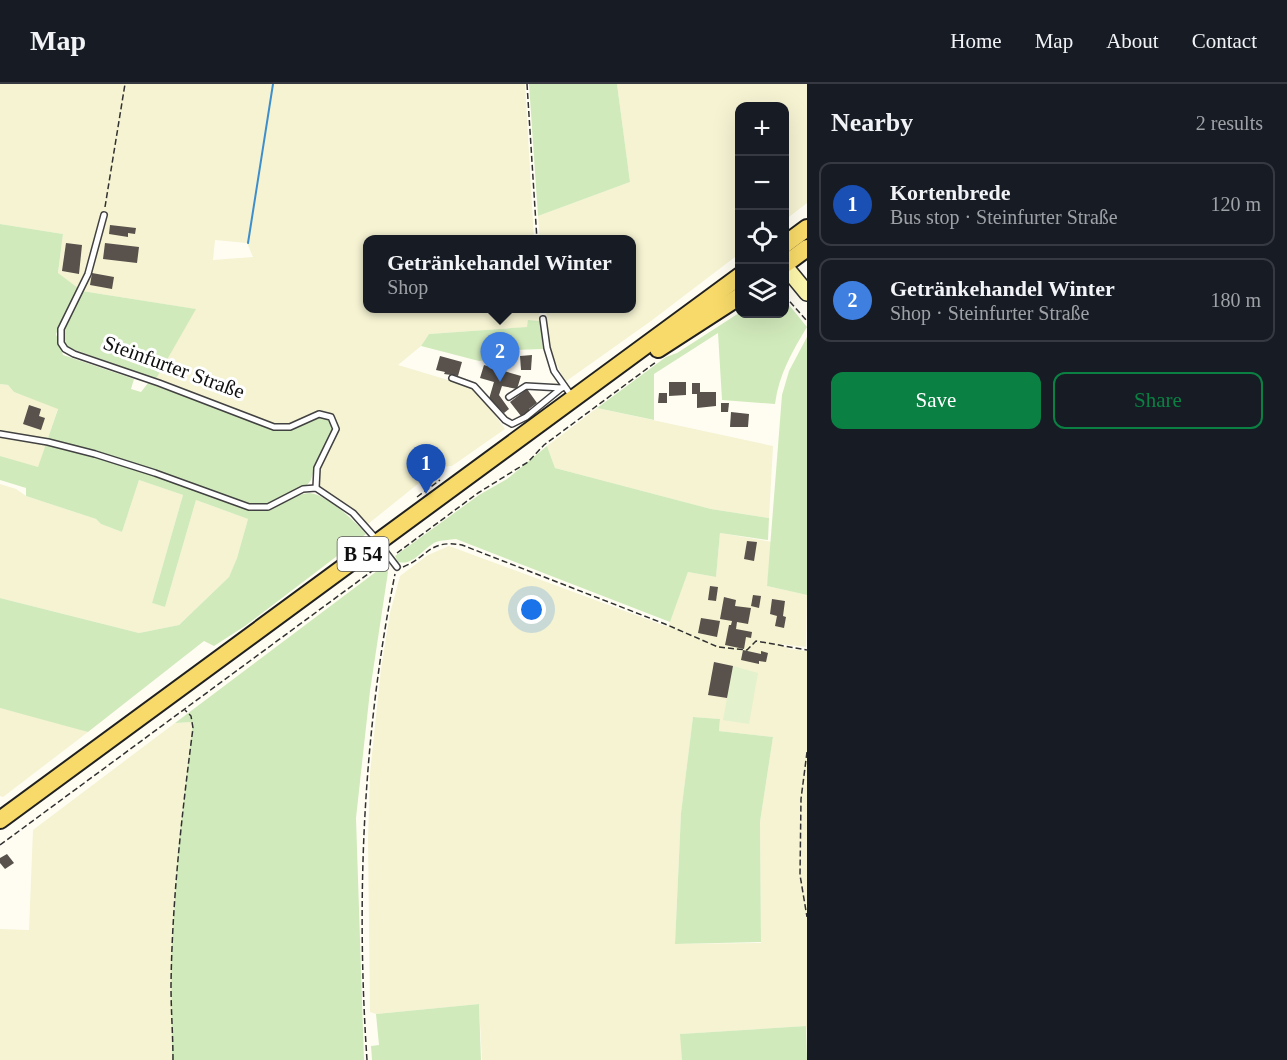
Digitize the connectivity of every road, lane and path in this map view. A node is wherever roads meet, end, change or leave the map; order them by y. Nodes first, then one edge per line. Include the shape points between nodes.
1 (125, 84) edge
2 (527, 84) edge
3 (104, 215) joint
4 (807, 228) edge
5 (537, 235) edge
6 (789, 241) edge
7 (807, 248) edge
8 (785, 264) edge
9 (789, 271) edge
10 (735, 279) edge
11 (807, 293) edge
12 (735, 299) edge
13 (789, 301) edge
14 (543, 319) dead end
15 (807, 321) edge
16 (653, 365) dead end
17 (452, 378) dead end
18 (567, 391) junction
19 (509, 397) dead end
20 (516, 431) junction
21 (0, 434) edge
22 (316, 488) junction
23 (384, 550) junction
24 (397, 567) junction
25 (807, 650) edge
26 (186, 711) junction
27 (807, 752) edge
28 (0, 820) edge
29 (0, 834) edge
30 (0, 845) edge
31 (807, 917) edge
32 (173, 1060) edge
33 (367, 1060) edge

1 - 3 path
2 - 5 path
3 - 22 lane, Steinfurter Straße via 88,274 62,329 61,343 65,349 274,428 290,427 320,414 332,417 336,429 317,468
4 - 6 main road
7 - 8 main road
9 - 11 main road
10 - 18 main road, B 54
12 - 23 main road, B 54 via 647,356
13 - 15 path
14 - 18 lane via 554,371
16 - 23 path via 544,445 528,462
17 - 20 lane via 474,386
18 - 19 lane via 526,386
18 - 20 main road, B 54
20 - 23 main road, B 54
21 - 22 lane via 95,454 249,507 268,507 303,489
22 - 23 lane via 353,513
23 - 24 lane
23 - 26 path
23 - 28 main road, B 54
23 - 29 main road, B 54
24 - 25 path via 406,566 439,544 462,545 718,646 747,650 756,641
24 - 33 path via 366,772 363,840
26 - 30 path
26 - 32 path via 193,728 180,839 171,985
27 - 31 path via 801,799 800,875

